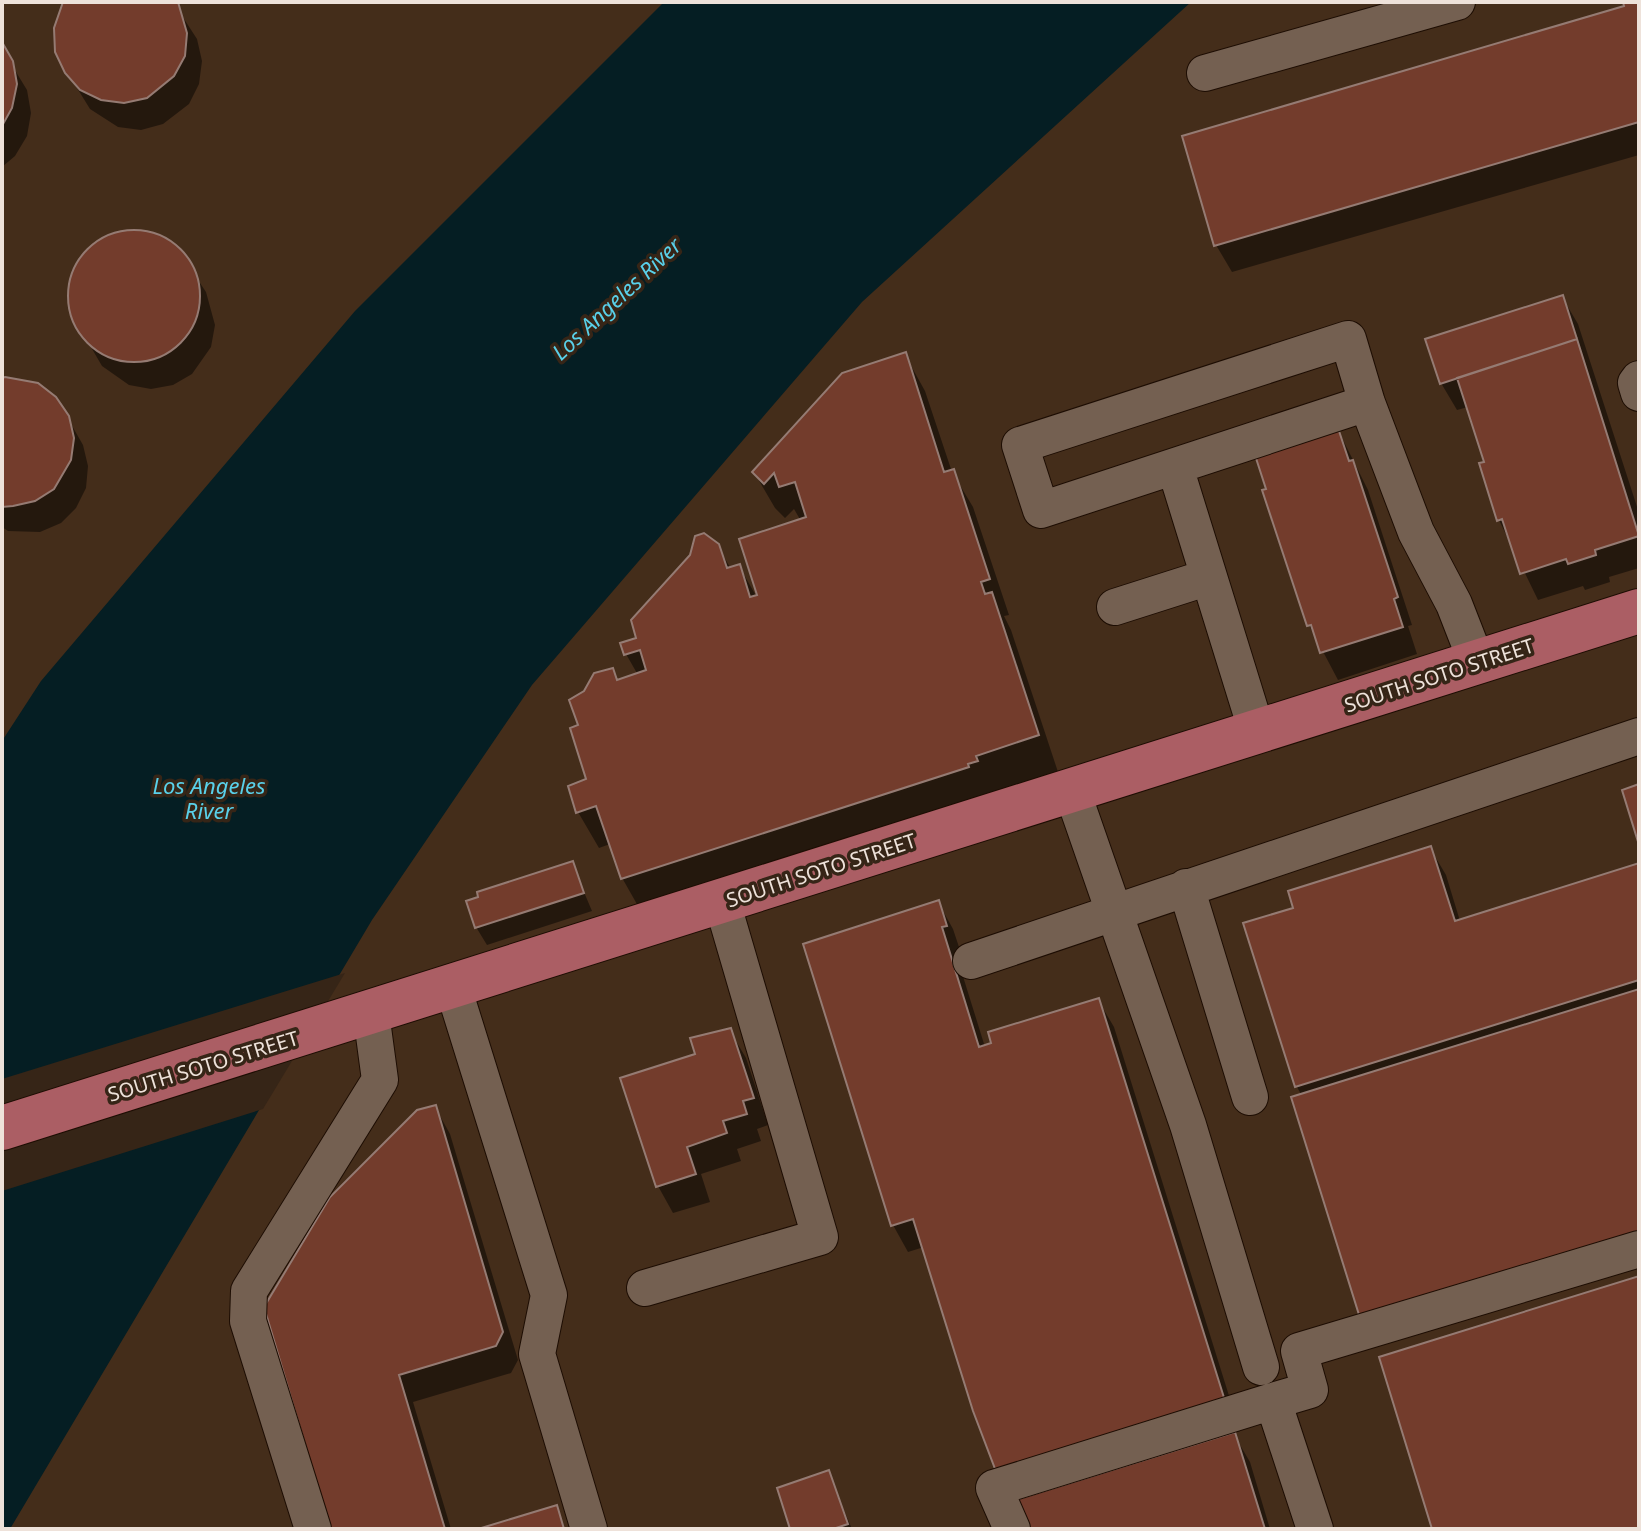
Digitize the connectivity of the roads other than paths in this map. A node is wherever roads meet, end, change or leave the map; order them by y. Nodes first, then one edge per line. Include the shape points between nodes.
1 (1457, 2) edge
2 (1390, 12) edge
3 (1205, 73) dead end
4 (1639, 379) edge
5 (1639, 393) edge
6 (1367, 403) junction
7 (1175, 467) junction
8 (1209, 577) junction
9 (1115, 607) dead end
10 (1639, 611) edge
11 (1477, 663) junction
12 (1257, 732) junction
13 (1639, 736) edge
14 (1072, 791) junction
15 (1186, 887) junction
16 (722, 902) junction
17 (1113, 912) junction
18 (971, 961) dead end
19 (453, 987) junction
20 (371, 1013) junction
21 (1250, 1097) dead end
22 (2, 1128) edge
23 (1639, 1249) edge
24 (645, 1288) dead end
25 (1261, 1367) dead end
26 (1273, 1401) junction
27 (313, 1529) edge
28 (589, 1529) edge
29 (1012, 1529) edge
30 (1315, 1529) edge

1 - 2 lane
2 - 3 lane
4 - 5 lane
6 - 7 lane
6 - 7 lane via 1348,339 1020,445 1041,510
6 - 11 lane via 1416,532 1454,604
7 - 8 lane
8 - 9 lane
8 - 12 lane
10 - 11 main road, SOUTH SOTO STREET
11 - 12 main road, SOUTH SOTO STREET
12 - 14 main road, SOUTH SOTO STREET
13 - 15 lane
14 - 16 main road, SOUTH SOTO STREET
14 - 17 lane
15 - 17 lane
15 - 21 lane
16 - 19 main road, SOUTH SOTO STREET
16 - 24 lane via 820,1237
17 - 18 lane
17 - 25 lane via 1188,1125
19 - 20 main road, SOUTH SOTO STREET
19 - 28 lane via 549,1295 537,1354
20 - 22 main road, SOUTH SOTO STREET
20 - 27 lane via 380,1080 249,1291 248,1321
23 - 26 lane via 1299,1351 1310,1390
26 - 29 lane via 994,1488
26 - 30 lane

